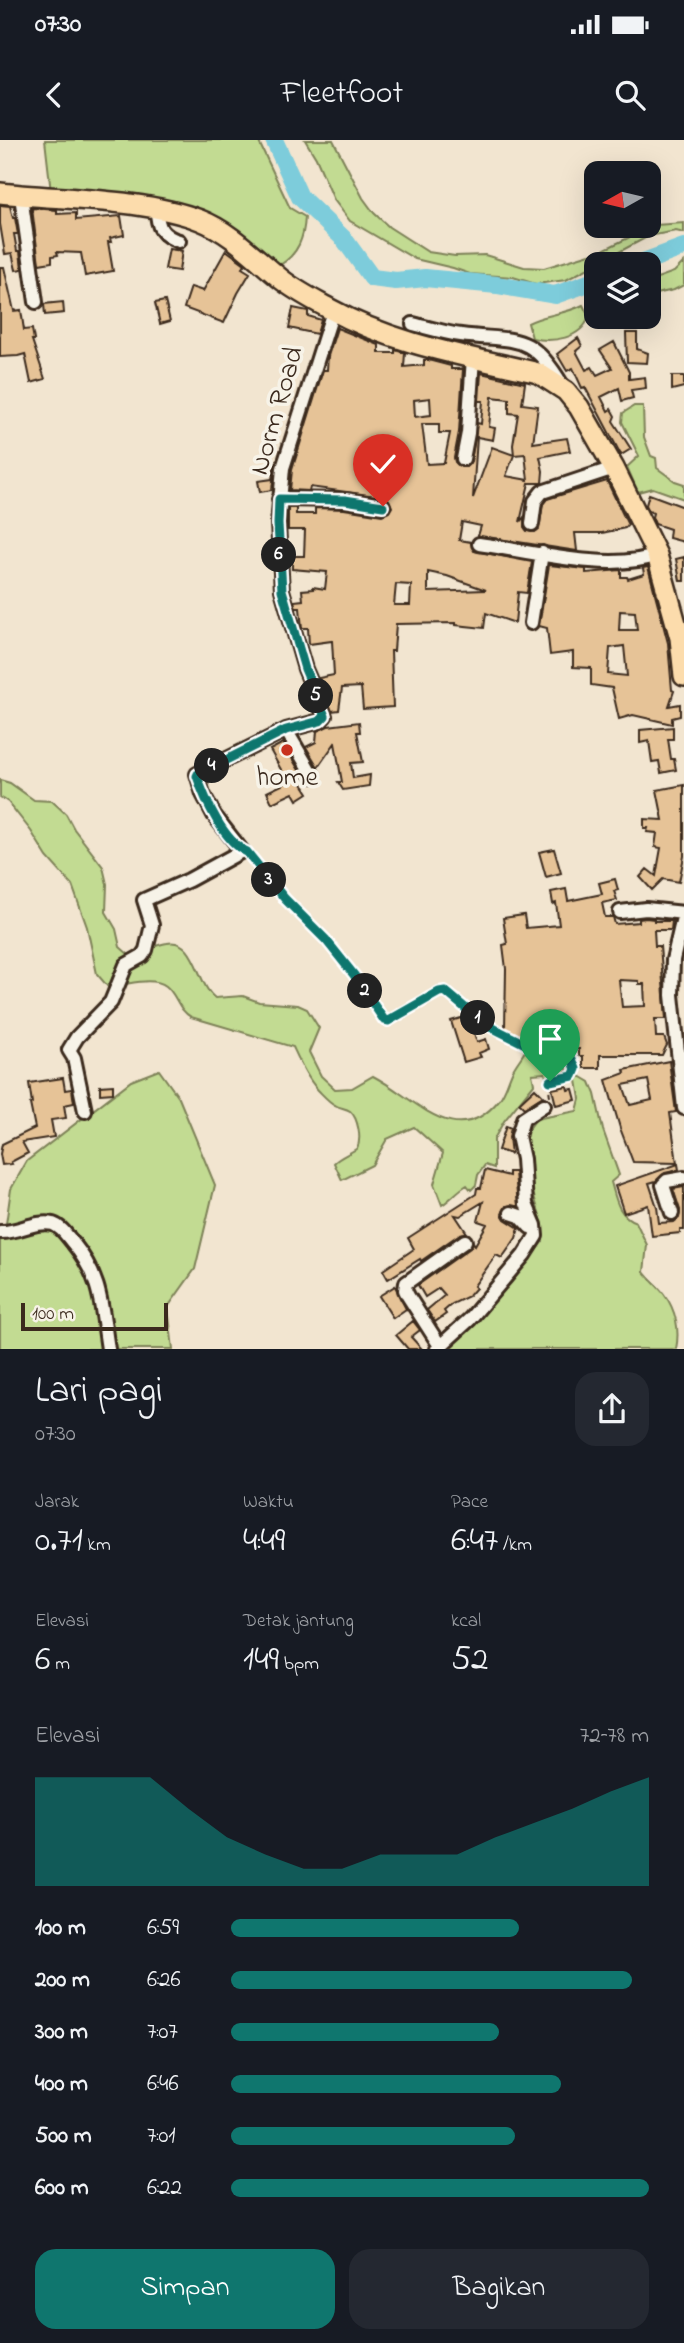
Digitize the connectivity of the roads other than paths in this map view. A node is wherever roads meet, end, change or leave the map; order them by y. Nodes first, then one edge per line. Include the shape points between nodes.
1 (0, 193) edge
2 (21, 196) junction
3 (157, 210) junction
4 (179, 241) dead end
5 (36, 302) dead end
6 (333, 311) junction
7 (413, 324) dead end
8 (473, 357) junction
9 (566, 391) junction
10 (463, 459) dead end
11 (614, 468) junction
12 (279, 499) junction
13 (383, 506) dead end
14 (531, 524) dead end
15 (479, 544) dead end
16 (542, 553) junction
17 (657, 555) junction
18 (531, 623) dead end
19 (684, 664) edge
20 (286, 730) junction
21 (313, 776) dead end
22 (620, 912) dead end
23 (684, 913) edge
24 (682, 1063) edge
25 (544, 1105) road end
26 (684, 1108) edge
27 (85, 1111) dead end
28 (684, 1178) edge
29 (511, 1213) dead end
30 (672, 1213) dead end
31 (0, 1232) edge
32 (536, 1236) junction
33 (465, 1241) dead end
34 (438, 1348) edge
35 (108, 1349) edge

1 - 2 highway
2 - 3 highway
2 - 5 street
3 - 4 street via 159,230
3 - 6 highway via 200,220 228,234 283,281
6 - 8 highway via 387,335
6 - 12 street, Norm Road via 286,455
7 - 9 street via 525,344 547,360
8 - 9 highway via 538,373
8 - 10 street
9 - 11 highway
11 - 14 street via 542,492 535,501
11 - 17 highway
12 - 13 street
12 - 20 street, Norm Road via 282,590 305,669 325,716
15 - 16 street
16 - 17 street via 629,562
16 - 18 street
17 - 19 highway
20 - 21 street
20 - 27 street, Norm Road via 199,773 214,816 242,850 144,900 152,925 146,950 126,965 111,1002 69,1050
22 - 23 street
23 - 24 street via 672,972
24 - 26 street
25 - 32 street via 523,1119 518,1136 526,1204
28 - 30 street via 663,1185
29 - 32 street via 520,1216
31 - 35 street via 39,1224 62,1230 87,1260 98,1286
32 - 34 street via 478,1309
33 - 34 street via 406,1283 408,1296

